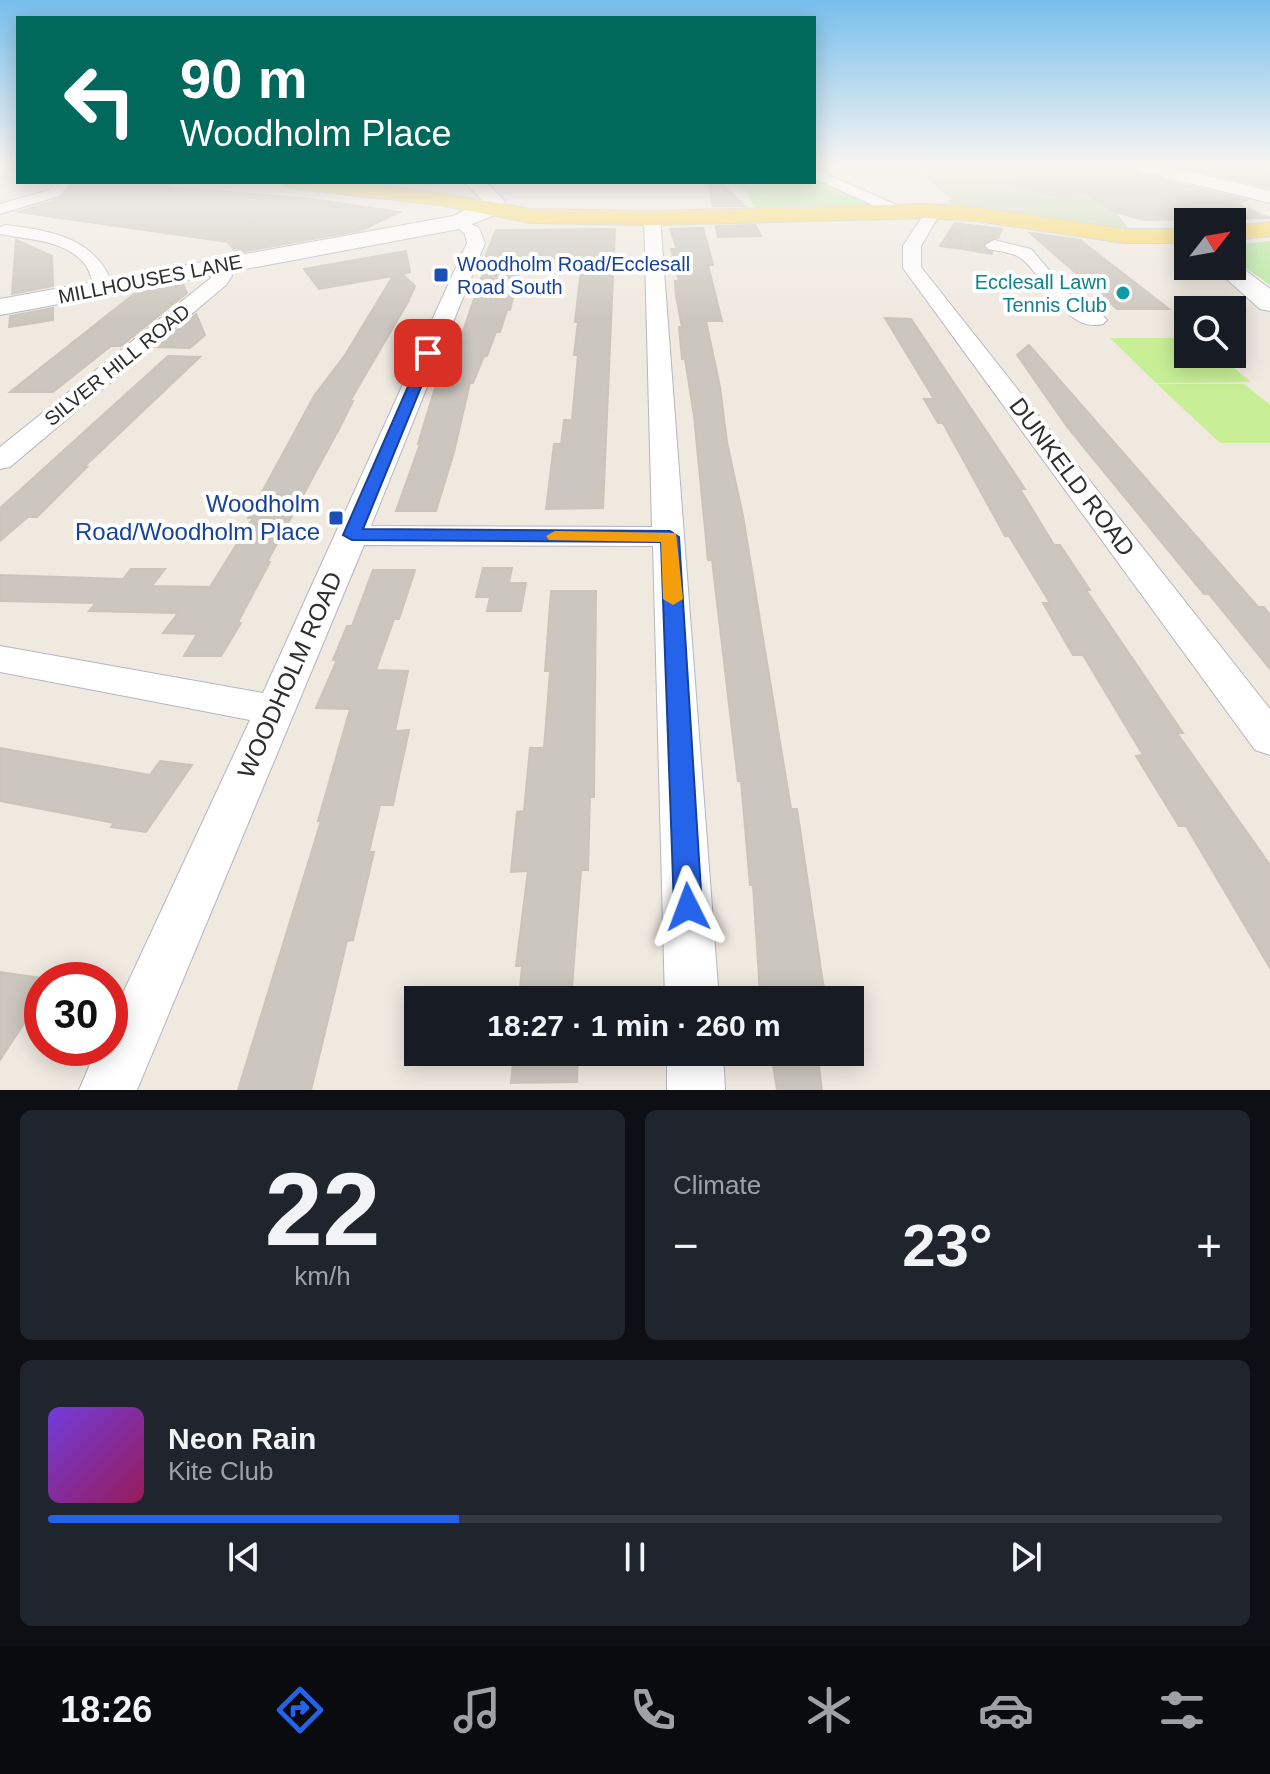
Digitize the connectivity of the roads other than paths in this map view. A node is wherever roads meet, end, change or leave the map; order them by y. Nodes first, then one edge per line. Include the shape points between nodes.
1 (463, 218) edge
2 (473, 218) edge
3 (644, 218) edge
4 (652, 218) junction
5 (905, 218) edge
6 (954, 218) tunnel mouth
7 (1003, 218) tunnel mouth
8 (918, 224) junction
9 (1270, 229) edge
10 (6, 230) dead end
11 (1246, 232) edge
12 (1174, 236) edge
13 (994, 245) tunnel mouth
14 (220, 264) junction
15 (1242, 280) edge
16 (104, 288) junction
17 (1270, 303) edge
18 (0, 307) edge
19 (1096, 320) dead end
20 (0, 461) edge
21 (352, 535) junction
22 (670, 537) junction
23 (0, 659) edge
24 (274, 710) junction
25 (1270, 739) edge
26 (691, 986) edge
27 (695, 1066) edge
28 (108, 1090) edge
29 (696, 1090) edge

1 - 14 street, MILLHOUSES LANE
2 - 21 street, WOODHOLM ROAD via 476,243
3 - 4 main road
4 - 8 main road
4 - 22 street
5 - 8 street
6 - 8 main road
7 - 12 main road via 1124,236
8 - 25 street, DUNKELD ROAD via 909,258 912,268
9 - 11 main road
10 - 16 street via 47,237 79,250 98,266
13 - 19 street via 1025,253 1067,303
14 - 16 street, MILLHOUSES LANE
14 - 20 street, SILVER HILL ROAD via 219,281
15 - 17 street
16 - 18 street, MILLHOUSES LANE
21 - 22 street
21 - 24 street, WOODHOLM ROAD
22 - 26 street
23 - 24 street
24 - 28 street, WOODHOLM ROAD
27 - 29 street

